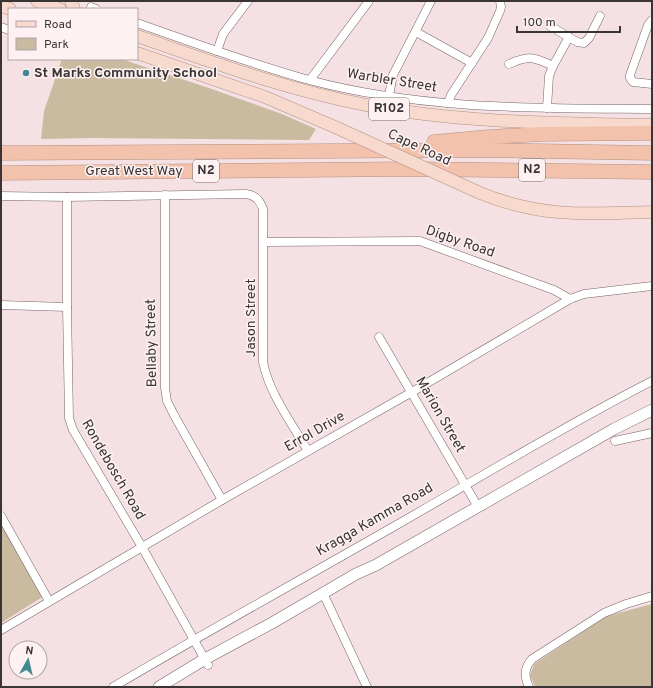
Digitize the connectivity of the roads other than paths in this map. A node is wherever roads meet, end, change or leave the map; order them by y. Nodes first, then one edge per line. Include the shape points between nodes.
1 (37, 1) edge
2 (248, 1) edge
3 (368, 1) edge
4 (431, 1) edge
5 (500, 1) edge
6 (57, 8) edge
7 (600, 16) dead end
8 (652, 20) edge
9 (138, 23) edge
10 (550, 26) dead end
11 (416, 32) junction
12 (138, 36) edge
13 (569, 37) junction
14 (217, 51) junction
15 (138, 53) edge
16 (472, 63) junction
17 (509, 64) dead end
18 (553, 66) junction
19 (310, 80) junction
20 (652, 84) edge
21 (388, 95) junction
22 (448, 103) junction
23 (547, 108) junction
24 (652, 109) edge
25 (652, 124) edge
26 (652, 133) edge
27 (348, 150) junction
28 (1, 153) edge
29 (652, 153) edge
30 (412, 169) junction
31 (652, 172) edge
32 (1, 173) edge
33 (652, 182) edge
34 (165, 195) junction
35 (1, 196) edge
36 (67, 196) junction
37 (258, 199) joint
38 (652, 212) edge
39 (264, 242) junction
40 (652, 286) edge
41 (570, 299) junction
42 (1, 305) edge
43 (67, 307) junction
44 (379, 337) dead end
45 (652, 381) edge
46 (412, 392) junction
47 (652, 403) edge
48 (652, 410) edge
49 (614, 429) junction
50 (652, 433) edge
51 (615, 441) dead end
52 (308, 451) junction
53 (466, 485) junction
54 (222, 500) junction
55 (478, 507) junction
56 (1, 516) edge
57 (142, 547) junction
58 (324, 596) junction
59 (652, 596) edge
60 (49, 601) junction
61 (1, 630) edge
62 (193, 640) junction
63 (206, 662) junction
64 (113, 687) edge
65 (160, 687) edge
66 (173, 687) edge
67 (367, 687) edge
68 (529, 687) edge

1 - 6 main road
2 - 14 street via 223,34
3 - 19 street
4 - 11 street
5 - 16 street via 501,7 488,38
7 - 13 street via 586,42 580,43
8 - 20 street via 630,75 634,82
9 - 14 street, Warbler Street
10 - 13 street
11 - 16 street
11 - 21 street via 393,75
12 - 25 main road, Cape Road / R102 via 278,84 375,107 479,120
13 - 18 street
14 - 19 street, Warbler Street
15 - 38 main road, Cape Road / R102, bridge via 265,97 480,193 522,207 557,213
16 - 22 street
17 - 18 street via 534,57
18 - 23 street via 548,85
19 - 21 street, Warbler Street
21 - 22 street, Warbler Street
22 - 23 street, Warbler Street
23 - 24 street, Warbler Street
26 - 27 highway via 541,134
27 - 28 highway, Great West Way / N2
27 - 29 highway, N2
30 - 31 highway, N2
30 - 32 highway, Great West Way / N2
30 - 33 highway
34 - 36 street, Great West Way
34 - 37 street, Great West Way via 246,194
34 - 54 street, Bellaby Street via 167,401
35 - 36 street, Great West Way
36 - 43 street, Rondebosch Road
37 - 39 street, Jason Street via 263,209
39 - 41 street, Digby Road via 420,241 554,290
39 - 52 street, Jason Street via 263,362 280,402
40 - 41 street, Errol Drive via 584,294
41 - 46 street, Errol Drive
42 - 43 street
43 - 57 street, Rondebosch Road via 69,418 73,430
44 - 46 street, Marion Street
45 - 53 street, Kragga Kamma Road via 594,411
46 - 52 street, Errol Drive
46 - 53 street, Marion Street
47 - 49 main road
48 - 49 main road
49 - 55 main road
50 - 51 street
52 - 54 street, Errol Drive
53 - 55 street, Marion Street
53 - 62 street, Kragga Kamma Road
54 - 57 street, Errol Drive
55 - 58 main road
56 - 60 street
57 - 60 street, Errol Drive
57 - 62 street, Rondebosch Road
58 - 63 main road
58 - 67 street
59 - 68 street via 604,613 532,659 525,669
60 - 61 street, Errol Drive
62 - 63 street, Rondebosch Road
62 - 64 street, Kragga Kamma Road
63 - 65 main road
63 - 66 main road

